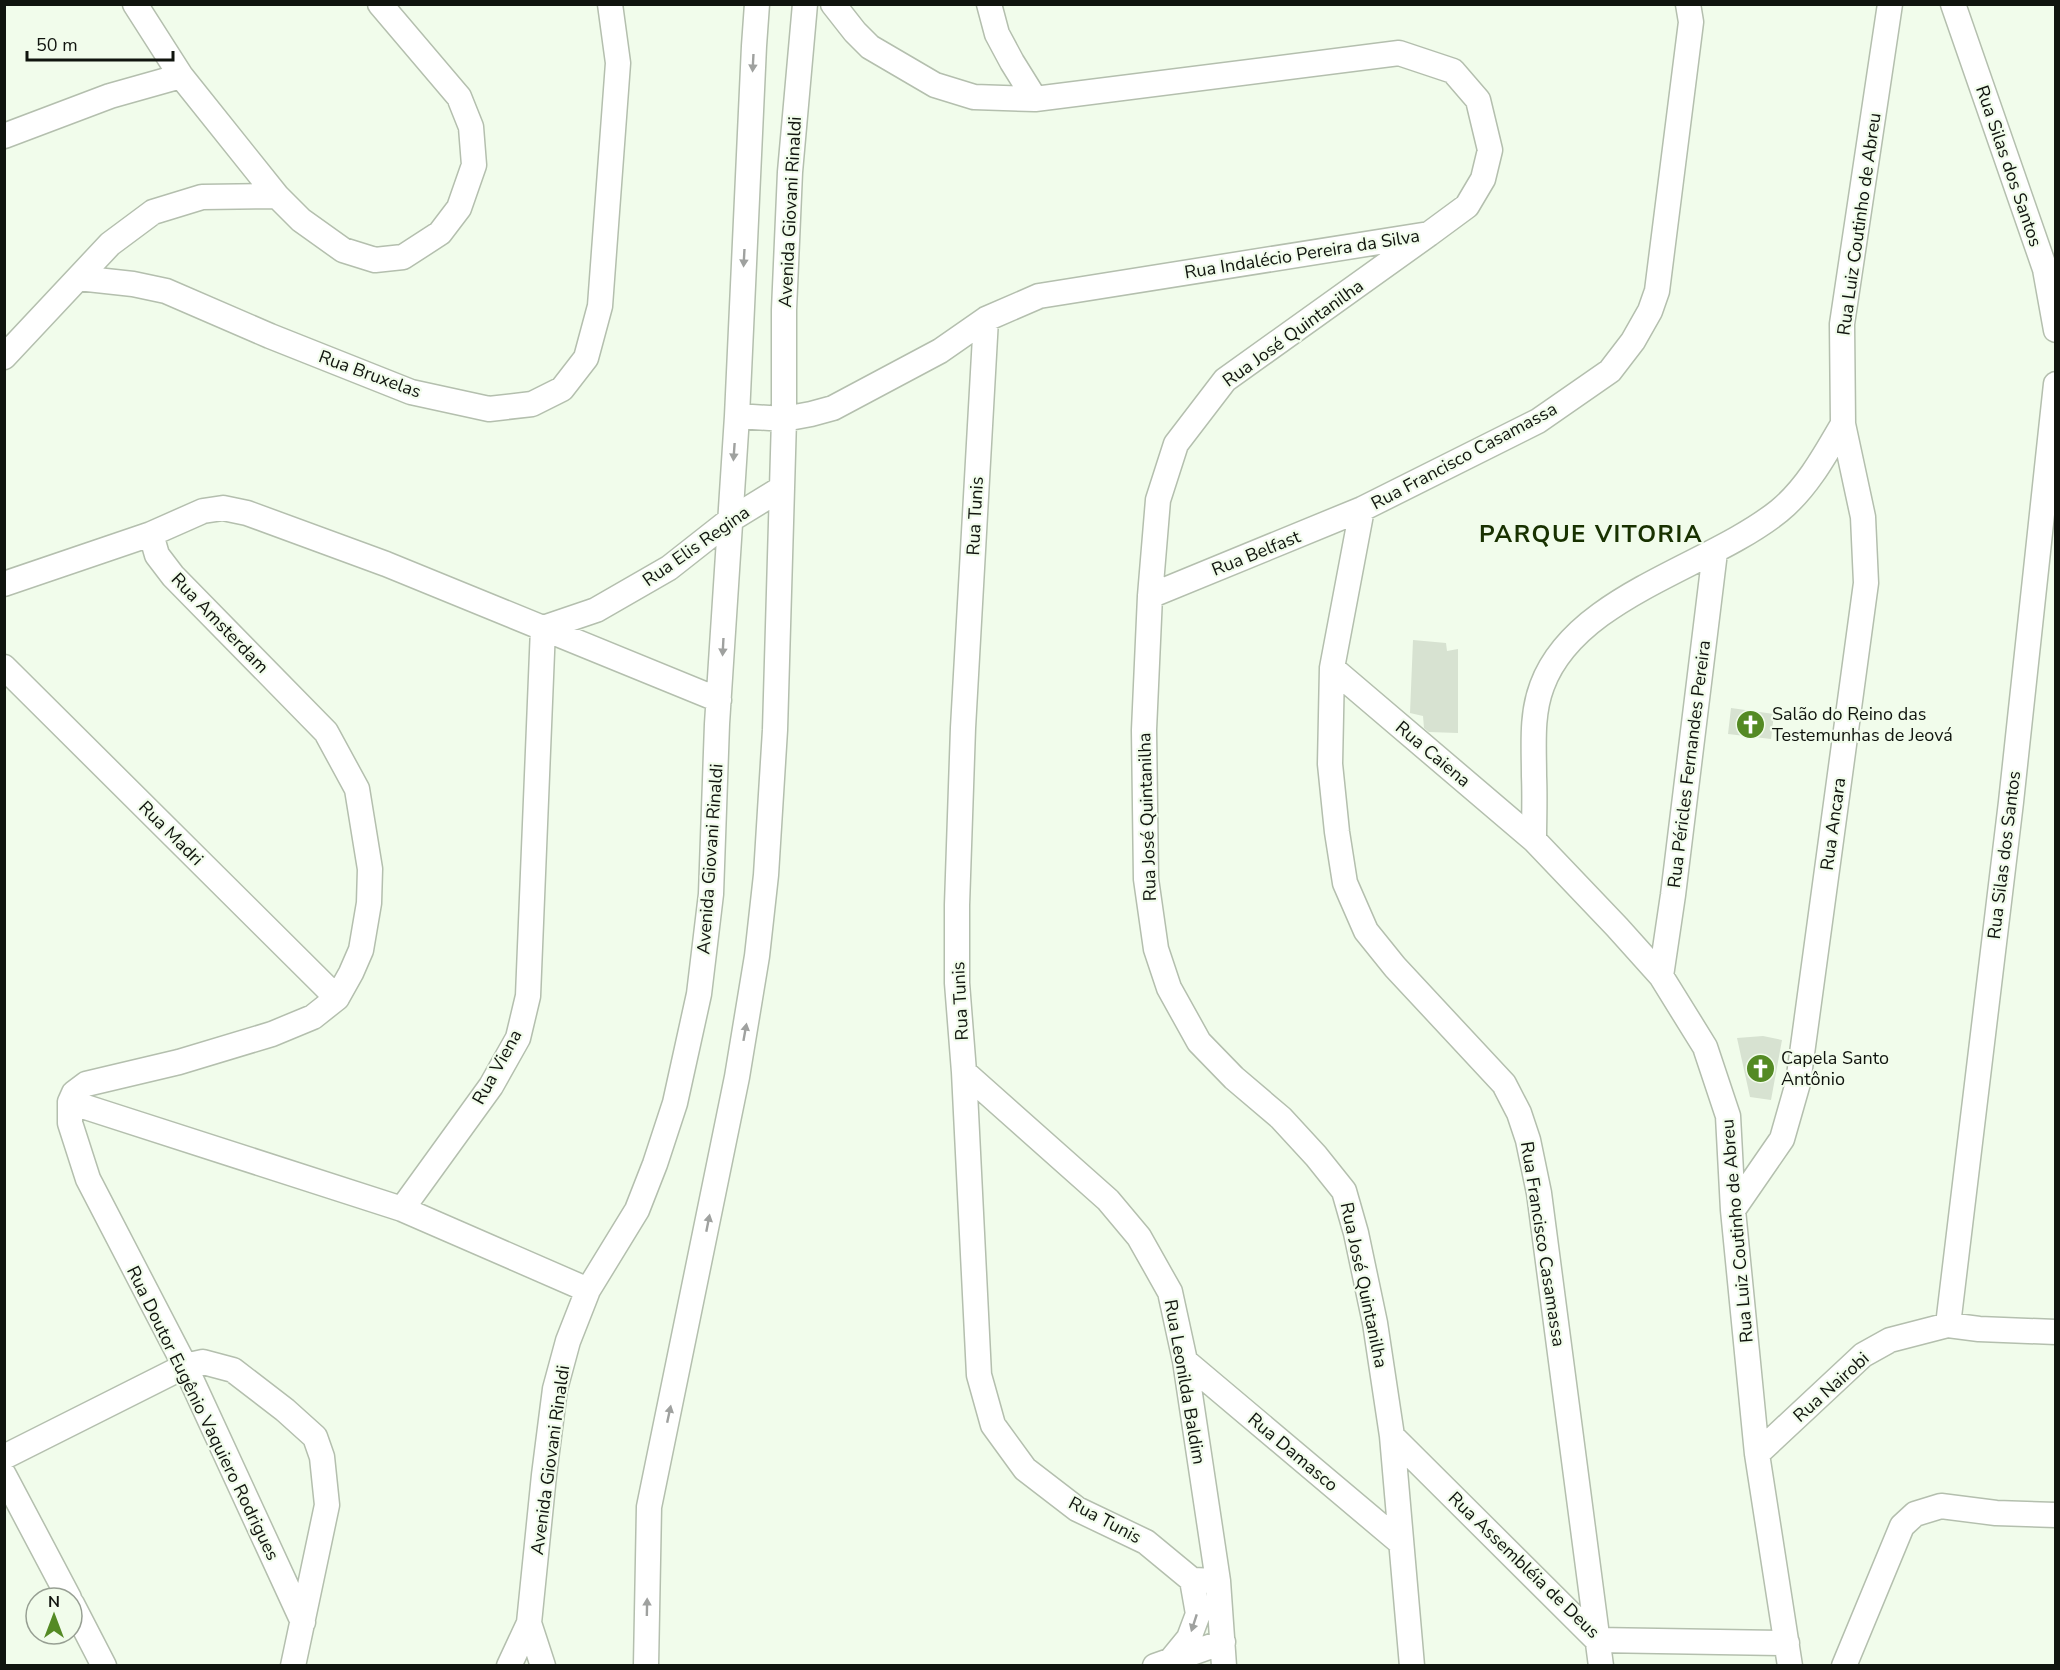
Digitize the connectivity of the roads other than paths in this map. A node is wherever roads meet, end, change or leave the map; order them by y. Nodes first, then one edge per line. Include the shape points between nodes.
1 (135, 4) edge
2 (380, 4) edge
3 (610, 4) edge
4 (757, 4) edge
5 (833, 4) edge
6 (989, 4) edge
7 (1688, 4) edge
8 (1890, 4) edge
9 (1953, 4) edge
10 (807, 6) edge
11 (181, 76) junction
12 (1035, 99) junction
13 (4, 136) edge
14 (277, 196) junction
15 (1429, 234) junction
16 (78, 278) junction
17 (986, 319) junction
18 (2055, 330) edge
19 (4, 357) edge
20 (2055, 384) edge
21 (737, 416) junction
22 (784, 419) junction
23 (1844, 424) junction
24 (782, 488) junction
25 (1362, 509) junction
26 (730, 520) junction
27 (151, 534) junction
28 (1715, 552) junction
29 (4, 584) edge
30 (1150, 596) junction
31 (543, 628) junction
32 (4, 667) edge
33 (1332, 668) junction
34 (719, 700) junction
35 (1534, 840) junction
36 (1661, 976) junction
37 (337, 998) junction
38 (964, 1072) junction
39 (70, 1102) junction
40 (402, 1209) junction
41 (1733, 1209) junction
42 (588, 1290) junction
43 (1948, 1325) junction
44 (2055, 1332) edge
45 (1185, 1361) junction
46 (185, 1366) junction
47 (1392, 1436) junction
48 (1757, 1454) junction
49 (4, 1457) edge
50 (4, 1474) edge
51 (2055, 1515) edge
52 (1401, 1543) junction
53 (1192, 1580) junction
54 (1218, 1581) junction
55 (63, 1586) edge
56 (303, 1622) junction
57 (529, 1623) junction
58 (84, 1627) edge
59 (1597, 1640) junction
60 (1224, 1654) edge
61 (1788, 1654) edge
62 (1163, 1663) edge
63 (104, 1665) edge
64 (293, 1665) edge
65 (509, 1665) edge
66 (543, 1665) edge
67 (646, 1665) edge
68 (1412, 1665) edge
69 (1600, 1665) edge
70 (1845, 1665) edge

1 - 11 street
2 - 14 street via 459,97 471,127 474,165 459,208 440,233 403,257 375,260 343,250 301,220
3 - 16 street, Rua Bruxelas via 618,63 600,306 586,358 562,389 532,404 489,409 411,392 166,291
4 -> 21 street, Avenida Giovani Rinaldi
5 - 12 street, Rua Indalécio Pereira da Silva via 870,47 935,85 974,97
6 - 12 street via 997,34
7 - 25 street, Rua Francisco Casamassa via 1691,22 1657,291 1634,341 1610,371 1538,421
8 - 23 street, Rua Luiz Coutinho de Abreu via 1842,324
9 - 18 street, Rua Silas dos Santos via 2044,269
10 - 22 street, Avenida Giovani Rinaldi via 790,172
11 - 13 street via 110,96
11 - 14 street
12 - 15 street, Rua Indalécio Pereira da Silva via 1399,52 1453,71 1478,100 1490,150 1483,179 1467,206
14 - 16 street via 201,197 153,212 110,244
15 - 17 street, Rua Indalécio Pereira da Silva via 1039,296
15 - 30 street, Rua José Quintanilha via 1225,380 1176,444 1158,500
16 - 19 street
17 - 22 street, Rua Indalécio Pereira da Silva via 940,351 833,408
17 - 38 street, Rua Tunis via 957,906 957,983
20 - 43 street, Rua Silas dos Santos via 2011,802
21 - 22 street
21 -> 26 street, Avenida Giovani Rinaldi
22 - 24 street, Avenida Giovani Rinaldi
23 - 28 street via 1810,478 1779,511
23 - 41 street, Rua Ancara via 1863,517 1866,583 1798,1083 1782,1139
24 - 26 street, Rua Elis Regina
67 -> 24 street, Avenida Giovani Rinaldi via 649,1507 737,1077 757,956 775,729
25 - 30 street, Rua Belfast
25 - 33 street, Rua Francisco Casamassa
26 - 31 street, Rua Elis Regina via 659,574 596,609
26 -> 34 street, Avenida Giovani Rinaldi
27 - 29 street
27 - 31 street via 203,511 223,508 247,513
27 - 37 street, Rua Amsterdam via 157,555 173,576 326,732 357,789 370,869 369,903 361,950
28 - 35 street via 1611,606 1562,648 1552,663 1536,708
28 - 36 street, Rua Péricles Fernandes Pereira
30 - 47 street, Rua José Quintanilha via 1144,730 1146,879 1156,949 1169,988 1199,1042 1281,1118 1344,1191 1375,1323
31 - 34 street
31 - 40 street, Rua Viena via 528,996 518,1038 491,1086
32 - 37 street, Rua Madri
33 - 35 street, Rua Caiena
33 - 59 street, Rua Francisco Casamassa via 1330,764 1345,884 1366,931 1504,1084 1528,1140 1539,1193
34 - 42 street, Avenida Giovani Rinaldi via 711,894 699,994 675,1103 637,1210
35 - 36 street, Rua Luiz Coutinho de Abreu
36 - 41 street, Rua Luiz Coutinho de Abreu via 1705,1047 1728,1116
37 - 39 street, Rua Amsterdam via 313,1017 272,1034 86,1084
38 - 45 street, Rua Leonilda Baldim via 1108,1200 1138,1237 1170,1292
38 - 53 street, Rua Tunis via 979,1376 993,1425 1025,1469 1077,1509 1146,1542
39 - 40 street
39 - 46 street, Rua Doutor Eugênio Vaquiero Rodrigues via 70,1124 88,1179
40 - 42 street
41 - 48 street, Rua Luiz Coutinho de Abreu
42 - 57 street, Avenida Giovani Rinaldi via 555,1389
43 - 44 street, Rua Nairobi
43 - 48 street, Rua Nairobi via 1890,1340 1863,1355
45 - 52 street, Rua Damasco
45 - 54 street, Rua Leonilda Baldim
46 - 49 street
46 - 56 street, Rua Doutor Eugênio Vaquiero Rodrigues
46 - 56 street via 203,1362 232,1370 315,1437 322,1457 327,1505
47 - 52 street, Rua José Quintanilha
47 - 59 street, Rua Assembléia de Deus
48 - 61 street, Rua Luiz Coutinho de Abreu
50 - 55 street
51 - 70 street via 1941,1506 1915,1514 1902,1526
52 - 68 street, Rua José Quintanilha
53 - 54 street
53 -> 62 street via 1198,1614 1189,1638
54 - 60 street, Rua Leonilda Baldim
56 - 64 street
57 - 65 street
57 - 66 street, Avenida Giovani Rinaldi
58 - 63 street
59 - 61 street, Rua Assembléia de Deus
59 - 69 street, Rua Francisco Casamassa
60 - 62 street

